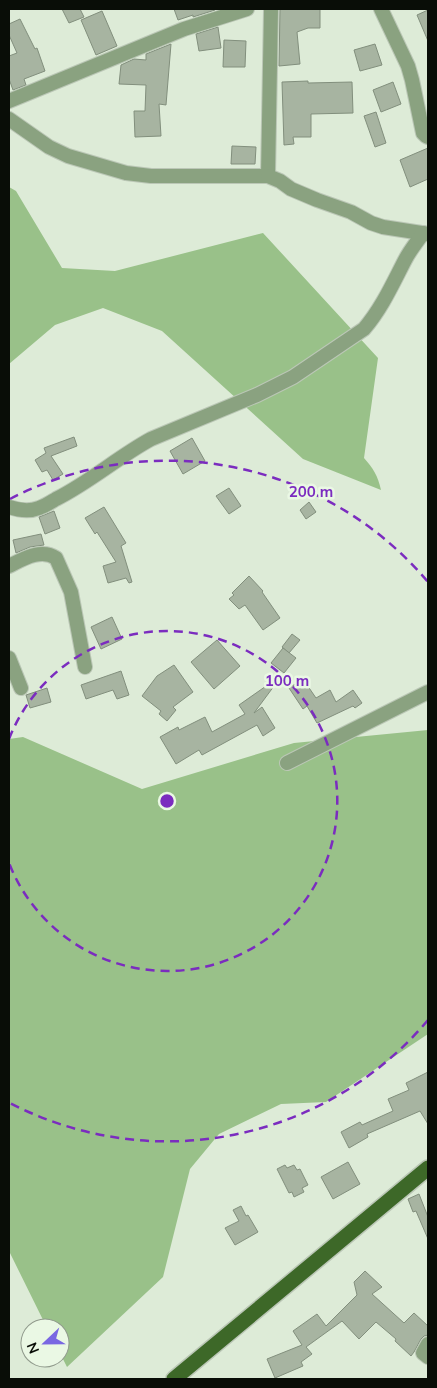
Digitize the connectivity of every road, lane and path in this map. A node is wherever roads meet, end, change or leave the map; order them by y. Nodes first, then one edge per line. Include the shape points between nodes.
1 (247, 9) edge
2 (271, 9) edge
3 (381, 9) edge
4 (9, 101) edge
5 (9, 119) edge
6 (428, 137) edge
7 (268, 176) junction
8 (425, 233) edge
9 (9, 507) edge
10 (9, 566) edge
11 (9, 658) edge
12 (85, 667) dead end
13 (21, 688) dead end
14 (428, 692) edge
15 (287, 763) dead end
16 (428, 1168) edge
17 (428, 1344) edge
18 (428, 1357) edge
19 (174, 1379) edge

1 - 4 street via 184,29
2 - 7 street
3 - 6 street via 408,66 423,133
5 - 7 street via 68,156 126,173
7 - 8 street via 371,223
8 - 9 street via 406,258 364,329 293,377 151,439 89,481 39,508
10 - 12 street via 32,555 56,558 71,592
11 - 13 street
14 - 15 street
16 - 19 main road
17 - 18 street via 423,1353

